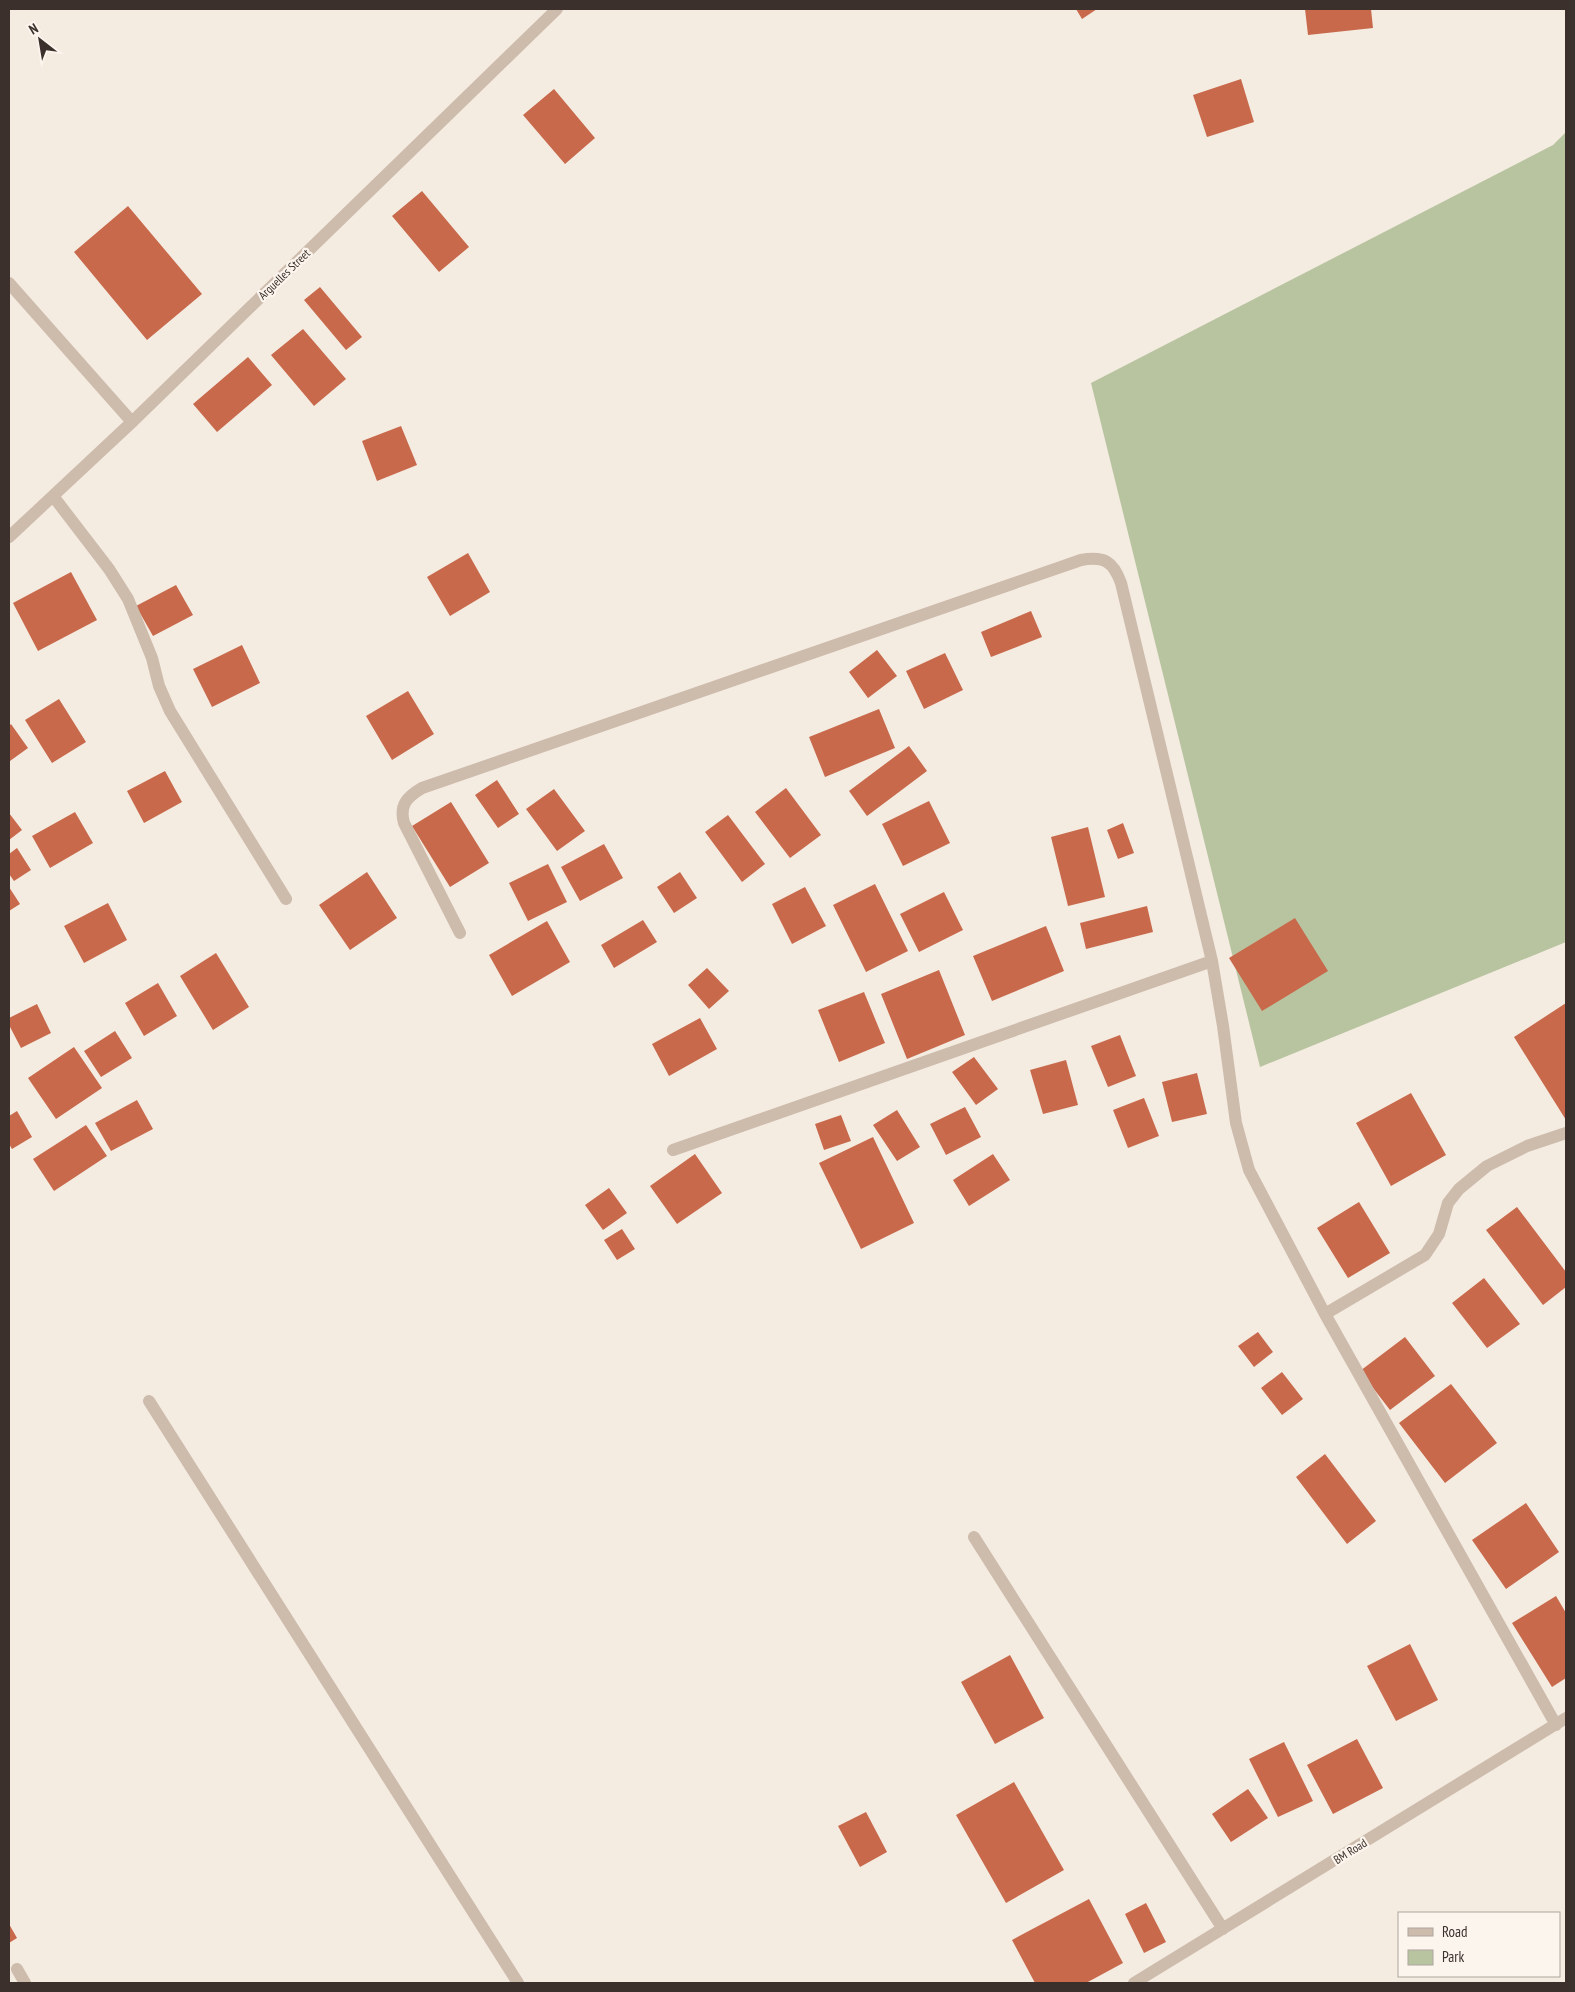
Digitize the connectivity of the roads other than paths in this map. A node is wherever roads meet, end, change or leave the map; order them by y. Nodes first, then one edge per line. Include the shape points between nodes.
1 (557, 9) edge
2 (9, 283) edge
3 (132, 422) junction
4 (53, 496) junction
5 (9, 537) edge
6 (286, 899) dead end
7 (460, 933) dead end
8 (1212, 961) junction
9 (1566, 1132) edge
10 (673, 1150) dead end
11 (1325, 1314) junction
12 (149, 1401) dead end
13 (974, 1537) dead end
14 (1561, 1722) edge
15 (1223, 1929) junction
16 (17, 1969) dead end
17 (25, 1983) edge
18 (518, 1983) edge
19 (1134, 1983) edge

1 - 3 street, Arguelles Street
2 - 3 street
3 - 4 street, Arguelles Street
4 - 5 street, Arguelles Street
4 - 6 street via 128,599 152,658 158,686 170,710
7 - 8 street via 404,823 401,813 404,802 416,791 1094,558 1106,561 1116,570 1122,583
8 - 10 street
8 - 11 street via 1236,1123 1249,1170
9 - 11 street via 1527,1146 1487,1166 1459,1189 1448,1203 1438,1234 1425,1255
11 - 14 street
12 - 18 street
13 - 15 street
14 - 15 street, BM Road
15 - 19 street, BM Road
16 - 17 street

